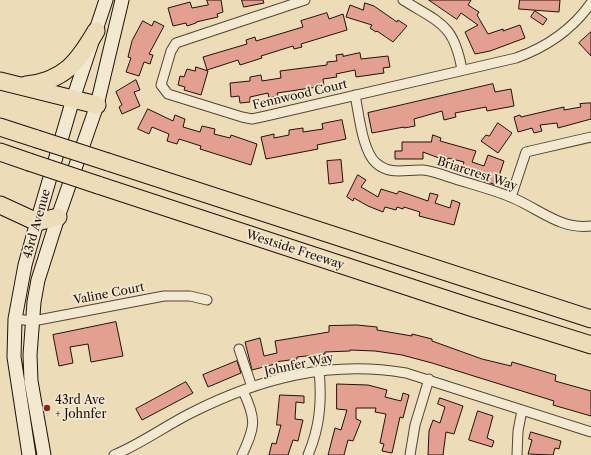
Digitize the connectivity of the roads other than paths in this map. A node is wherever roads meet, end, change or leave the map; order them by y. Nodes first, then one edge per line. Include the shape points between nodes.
1 (106, 0) edge
2 (122, 0) edge
3 (305, 0) edge
4 (403, 0) edge
5 (591, 3) edge
6 (96, 31) junction
7 (462, 70) junction
8 (0, 81) edge
9 (22, 85) junction
10 (355, 95) junction
11 (73, 99) junction
12 (97, 105) junction
13 (0, 127) edge
14 (591, 137) edge
15 (0, 152) edge
16 (511, 197) junction
17 (0, 205) edge
18 (58, 217) junction
19 (37, 222) junction
20 (591, 226) edge
21 (207, 300) dead end
22 (15, 319) junction
23 (591, 319) edge
24 (33, 321) junction
25 (591, 345) edge
26 (239, 348) dead end
27 (319, 370) junction
28 (429, 379) junction
29 (247, 389) junction
30 (522, 410) junction
31 (591, 432) edge
32 (29, 455) edge
33 (44, 455) edge
34 (114, 455) edge
35 (242, 455) edge
36 (308, 455) edge
37 (410, 455) edge
38 (517, 455) edge

1 - 6 main road, 43rd Avenue
2 - 12 main road, 43rd Avenue
3 - 10 street, Fennwood Court via 176,43 171,51 161,85 168,94 252,119
4 - 7 street via 442,24 451,34 459,50
5 - 7 street, Fennwood Court via 569,28 539,49 516,58
6 - 9 highway via 75,64 59,76 42,83
6 - 11 main road, 43rd Avenue
7 - 10 street, Fennwood Court
8 - 9 highway
9 - 11 highway
10 - 16 street, Briarcrest Way via 367,150 374,161 382,167 395,172 435,172
11 - 12 highway
11 - 19 main road, 43rd Avenue
12 - 18 main road, 43rd Avenue
13 - 23 highway, bridge
14 - 16 street via 526,152
15 - 25 highway, Westside Freeway, bridge
16 - 20 street, Briarcrest Way via 565,225
17 - 19 highway
18 - 19 highway
18 - 24 main road, 43rd Avenue via 38,280
19 - 22 main road, 43rd Avenue via 25,265
21 - 24 street, Valine Court via 190,296 164,296
22 - 24 street, Valine Court
22 - 32 main road, 43rd Avenue via 14,357
24 - 33 main road, 43rd Avenue via 31,381
26 - 29 street
27 - 28 street, Johnfer Way via 385,370
27 - 29 street, Johnfer Way
27 - 36 street via 318,427
28 - 30 street, Johnfer Way
28 - 37 street via 414,425
29 - 34 street, Johnfer Way via 191,413
29 - 35 street via 254,423
30 - 31 street, Johnfer Way
30 - 38 street

